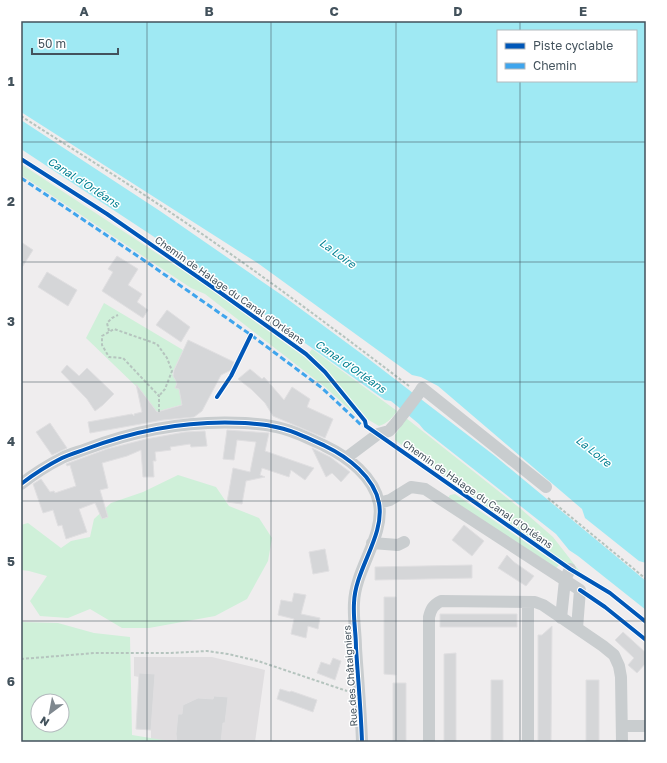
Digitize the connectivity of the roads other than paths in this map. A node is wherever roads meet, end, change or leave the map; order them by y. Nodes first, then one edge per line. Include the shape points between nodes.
1 (346, 458) junction
2 (21, 484) edge
3 (546, 487) dead end
4 (379, 502) junction
5 (404, 542) dead end
6 (372, 543) junction
7 (567, 574) junction
8 (528, 602) junction
9 (560, 618) junction
10 (577, 628) junction
11 (622, 726) junction
12 (646, 726) edge
13 (362, 742) edge
14 (430, 742) edge
15 (528, 742) edge
16 (622, 742) edge

1 - 2 street, Rue des Châtaigniers via 319,443 276,426 208,422 112,439 64,457
1 - 3 street, bridge via 378,434 389,430 397,422 416,391 422,388
1 - 4 street, Rue des Châtaigniers via 365,475
4 - 6 street, Rue des Châtaigniers via 378,525
4 - 7 street via 390,500 412,487 426,489
5 - 6 street via 398,545
6 - 13 street, Rue des Châtaigniers via 354,602
7 - 9 street
7 - 10 street via 580,590
8 - 9 street via 543,606
8 - 14 street via 441,601 431,609
8 - 15 street
9 - 10 street
10 - 11 street via 614,655 622,677
11 - 12 street
11 - 16 street

